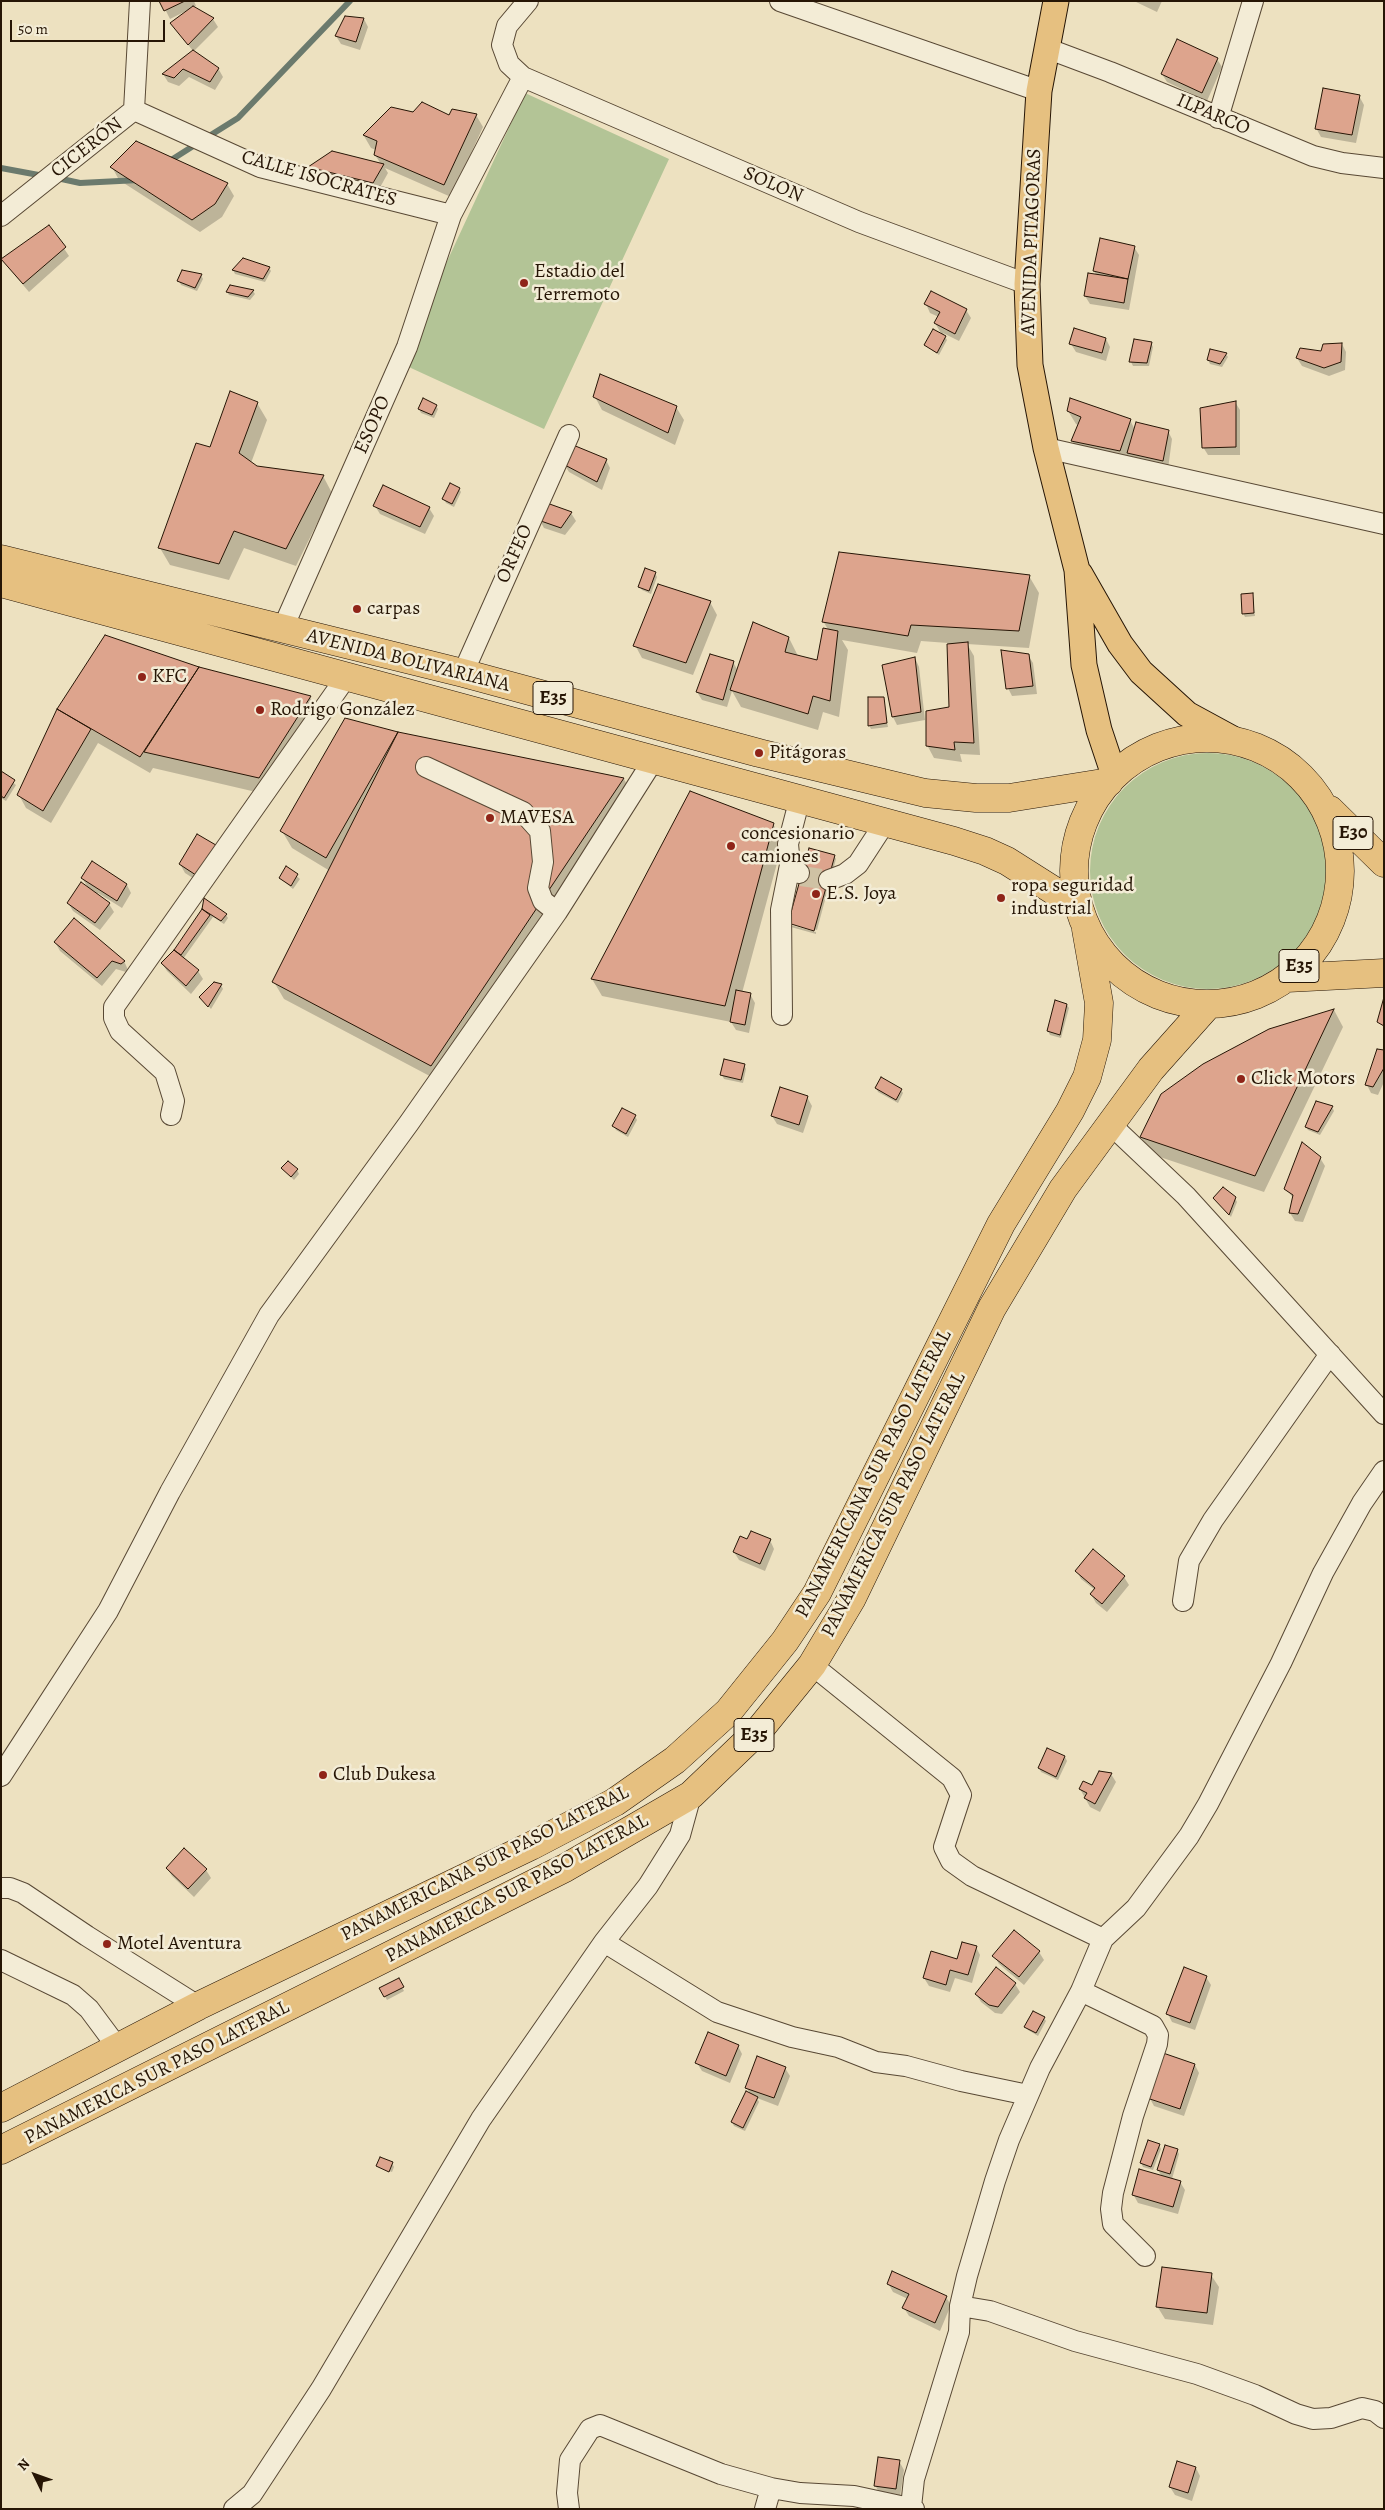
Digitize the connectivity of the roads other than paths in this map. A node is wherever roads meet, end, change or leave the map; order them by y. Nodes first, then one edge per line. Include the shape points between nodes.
1 (140, 1) edge
2 (528, 1) edge
3 (780, 1) edge
4 (1056, 1) edge
5 (1253, 1) edge
6 (1046, 48) junction
7 (523, 77) junction
8 (1038, 91) junction
9 (134, 110) junction
10 (1218, 118) junction
11 (1384, 168) edge
12 (451, 215) junction
13 (1, 216) edge
14 (1027, 284) junction
15 (569, 434) dead end
16 (1046, 448) junction
17 (1384, 524) edge
18 (1, 560) edge
19 (1077, 570) junction
20 (1, 582) edge
21 (282, 630) junction
22 (463, 673) junction
23 (347, 676) junction
24 (1233, 739) junction
25 (654, 759) junction
26 (426, 767) dead end
27 (1111, 779) junction
28 (800, 798) junction
29 (1323, 803) junction
30 (886, 821) junction
31 (1384, 863) edge
32 (829, 880) tunnel mouth
33 (557, 912) junction
34 (1082, 917) junction
35 (1384, 973) edge
36 (1287, 978) junction
37 (1208, 1005) junction
38 (782, 1014) dead end
39 (171, 1115) dead end
40 (1110, 1124) junction
41 (1330, 1354) junction
42 (1384, 1414) edge
43 (1384, 1472) edge
44 (1182, 1601) dead end
45 (812, 1665) junction
46 (1, 1776) edge
47 (691, 1795) junction
48 (1, 1888) edge
49 (1103, 1939) junction
50 (604, 1942) junction
51 (1, 1960) edge
52 (1081, 1991) junction
53 (198, 2006) junction
54 (118, 2048) junction
55 (1028, 2095) junction
56 (1, 2108) edge
57 (1, 2150) edge
58 (1146, 2256) dead end
59 (960, 2306) junction
60 (1384, 2418) edge
61 (771, 2488) junction
62 (872, 2505) edge
63 (912, 2508) edge
64 (234, 2509) edge
65 (569, 2509) edge
66 (765, 2509) edge

1 - 9 street, CICERÓN
2 - 7 street via 507,26 502,45 509,64
3 - 8 street
4 - 6 main road, AVENIDA PITAGORAS
5 - 10 street
6 - 8 main road, AVENIDA PITAGORAS
6 - 10 street, ILPARCO
7 - 12 street, ESOPO
7 - 14 street, SOLON via 859,222
8 - 14 main road, AVENIDA PITAGORAS
9 - 12 street, CALLE ISOCRATES via 260,167
9 - 13 street, CICERÓN
10 - 11 street, ILPARCO via 1313,156
12 - 21 street, ESOPO via 408,347
14 - 16 main road, AVENIDA PITAGORAS via 1030,365
15 - 22 street, ORFEO
16 - 17 street
16 - 19 main road, AVENIDA PITAGORAS
18 - 21 highway, AVENIDA BOLIVARIANA / E35
19 - 24 main road, AVENIDA PITAGORAS via 1120,644 1141,672 1187,714
19 - 27 main road, AVENIDA PITAGORAS via 1084,666
20 - 23 highway, AVENIDA BOLIVARIANA / E35
21 - 22 highway, AVENIDA BOLIVARIANA / E35
22 - 27 highway, AVENIDA BOLIVARIANA / E35 via 759,753 925,792 1009,798
23 - 25 highway, AVENIDA BOLIVARIANA / E35
23 - 39 street via 114,1007 114,1018 120,1031 165,1072 174,1101
24 - 27 highway, E35 via 1201,737 1169,743 1139,756
24 - 29 highway, E35 via 1284,761 1306,780
25 - 28 highway, AVENIDA BOLIVARIANA / E35
25 - 33 street
26 - 33 street via 523,812 540,831 543,862 538,888 543,901
27 - 34 highway, E35 via 1092,803 1078,835 1073,869
28 - 30 highway, AVENIDA BOLIVARIANA / E35
28 - 38 street via 788,844 796,870 781,910
29 - 31 highway, E30
29 - 36 highway, E35 via 1337,839 1341,878 1333,916 1314,950
30 - 32 street via 858,864
30 - 34 highway, AVENIDA BOLIVARIANA / E35 via 985,851 1032,876
33 - 46 street via 269,1315 108,1610
34 - 37 highway, E35 via 1107,960 1136,985 1170,1000
34 - 53 highway, PANAMERICANA SUR PASO LATERAL / E35 via 1099,1003 1097,1040 1087,1077 1001,1224 817,1593 785,1641 728,1712 675,1760 615,1802 531,1846
35 - 36 highway
36 - 37 highway, E35 via 1263,993 1236,1002
37 - 40 highway, PANAMERICA SUR PASO LATERAL / E35 via 1151,1069
40 - 41 street via 1186,1196
40 - 45 highway, PANAMERICA SUR PASO LATERAL / E35 via 1063,1189 992,1308 852,1598
41 - 42 street
41 - 44 street via 1213,1520 1189,1561
43 - 49 street via 1362,1503 1323,1573 1226,1772 1194,1828 1136,1908
45 - 47 highway, PANAMERICA SUR PASO LATERAL / E35 via 760,1729
45 - 49 street via 952,1778 961,1795 944,1847 952,1861 972,1876
47 - 50 street via 680,1835 648,1886
47 - 57 highway, PANAMERICA SUR PASO LATERAL / E35 via 565,1868
48 - 53 street via 23,1893
49 - 52 street
50 - 55 street via 717,2012 838,2047 876,2062
50 - 64 street via 481,2119 321,2389 252,2494
51 - 54 street via 74,1995 89,2009
52 - 55 street
52 - 58 street via 1153,2026 1158,2035 1133,2116 1111,2209 1113,2224
53 - 54 highway, PANAMERICANA SUR PASO LATERAL / E35
54 - 56 highway, PANAMERICANA SUR PASO LATERAL / E35
55 - 59 street via 995,2181
59 - 60 street via 990,2311 1075,2341 1197,2374 1314,2419 1331,2418 1362,2408 1375,2411
59 - 63 street via 959,2332 914,2479
61 - 62 street via 854,2496
61 - 65 street via 721,2474 600,2424 586,2433 570,2460
61 - 66 street
62 - 63 street

